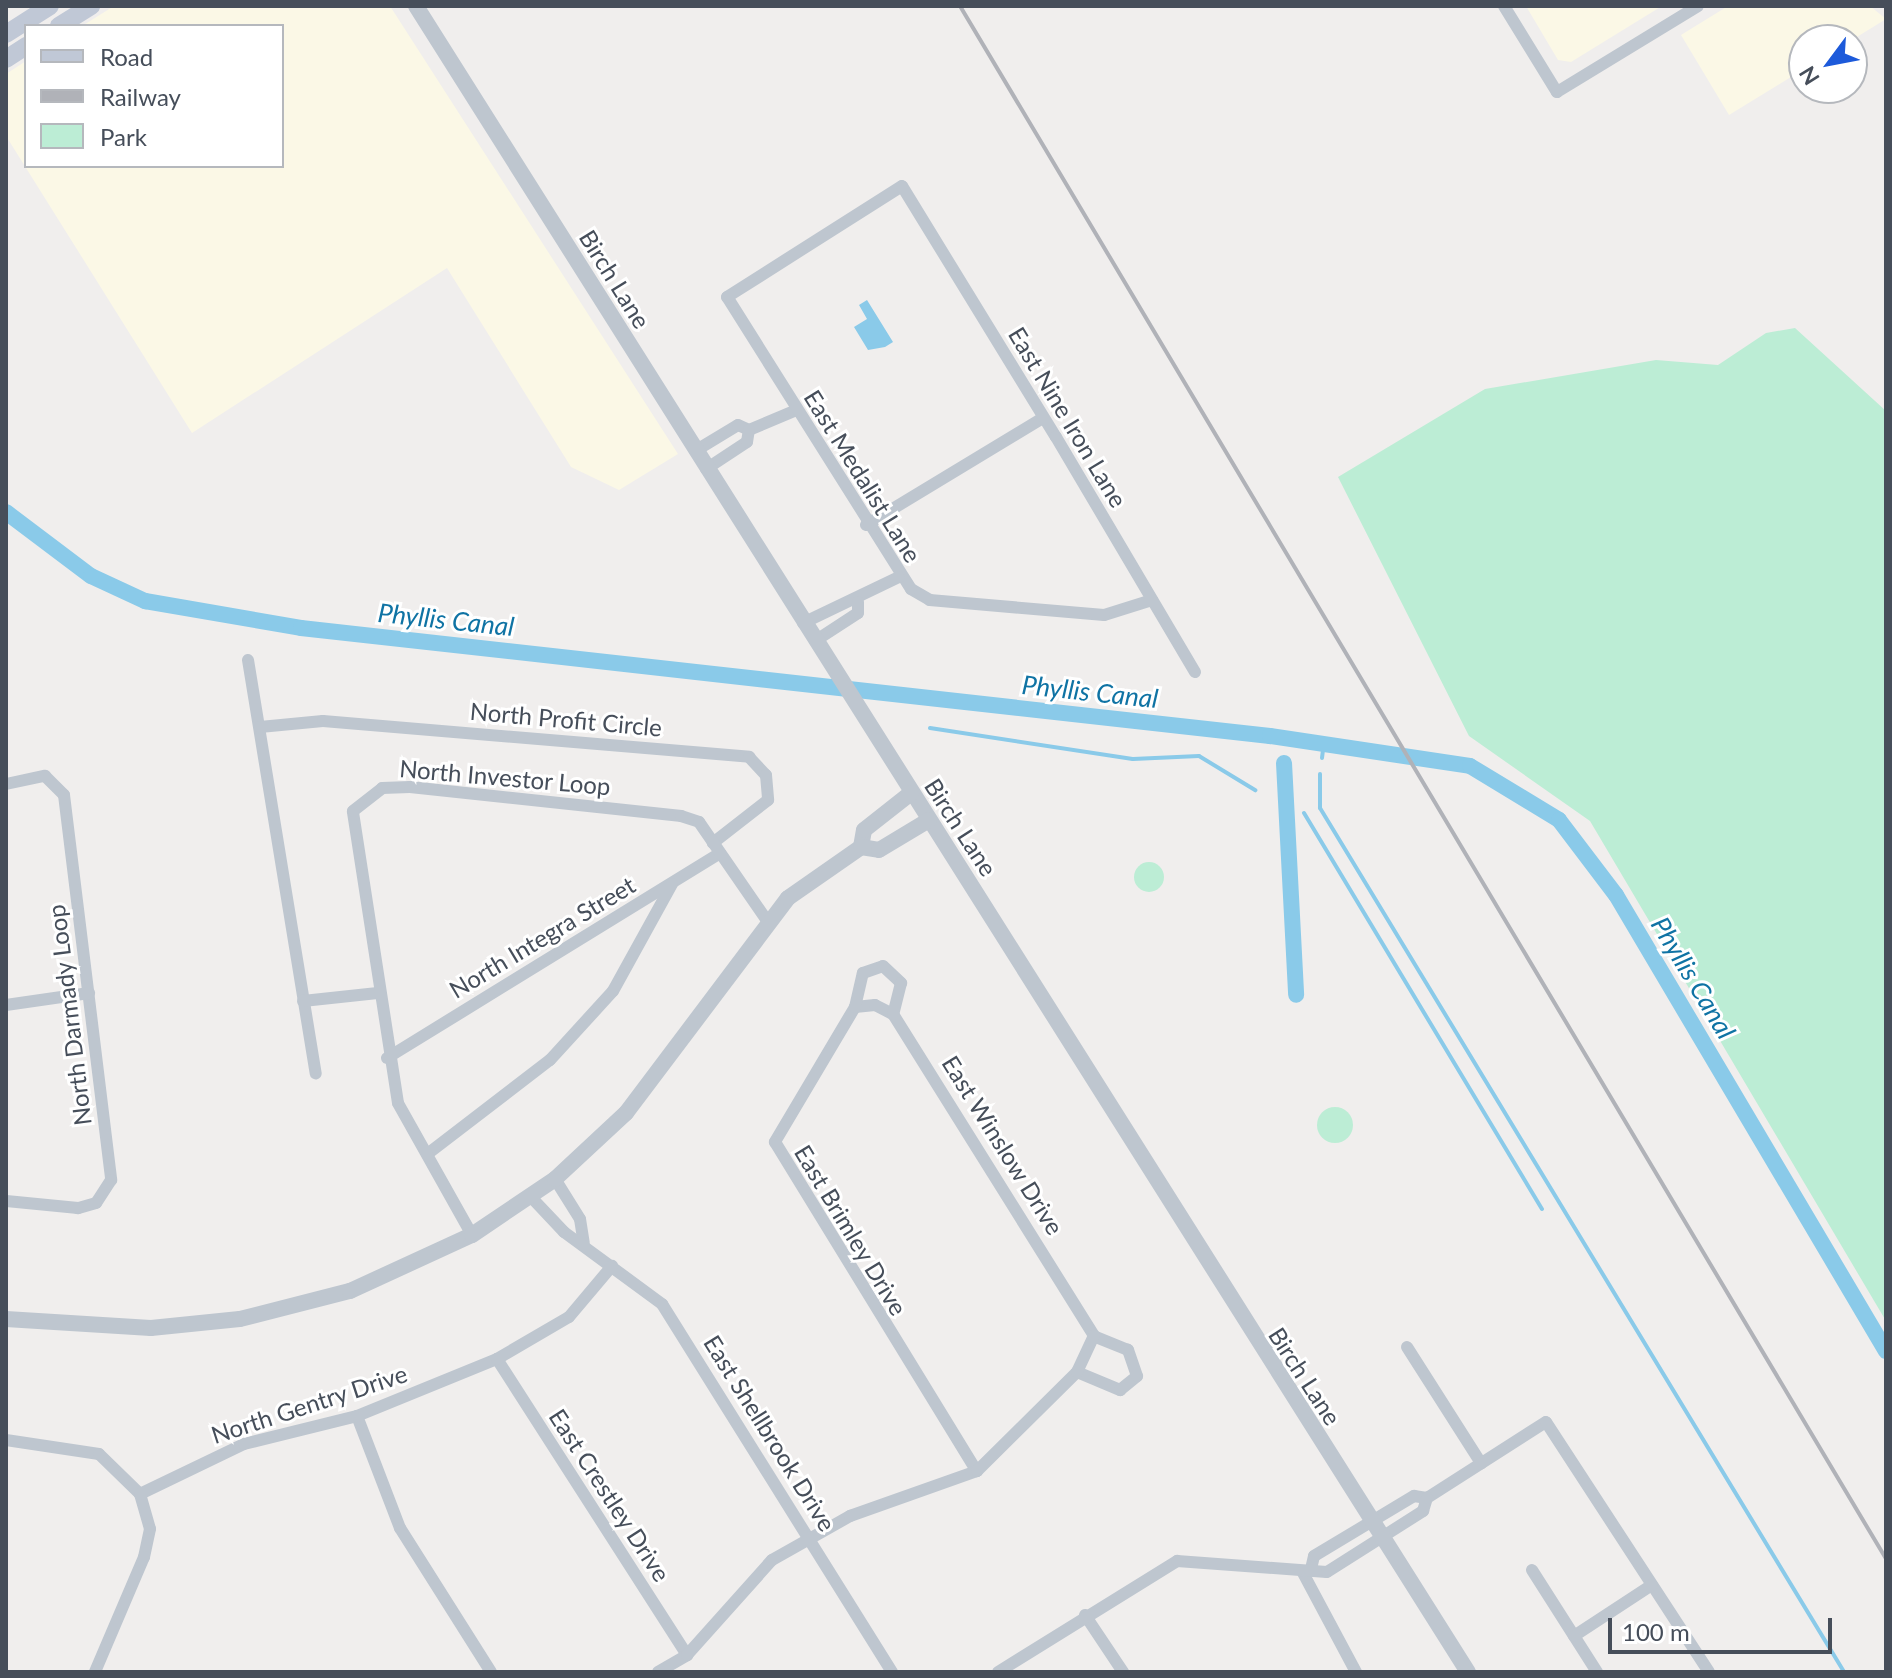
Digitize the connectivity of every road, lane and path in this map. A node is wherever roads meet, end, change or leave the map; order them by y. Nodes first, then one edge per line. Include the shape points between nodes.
1 (50, 6) edge
2 (91, 6) edge
3 (416, 6) edge
4 (1504, 6) edge
5 (1698, 6) edge
6 (62, 24) edge
7 (6, 34) edge
8 (24, 47) edge
9 (6, 59) edge
10 (902, 186) joint
11 (794, 411) junction
12 (1043, 418) junction
13 (749, 430) junction
14 (695, 451) junction
15 (706, 469) junction
16 (866, 525) junction
17 (899, 577) junction
18 (1152, 600) junction
19 (858, 602) junction
20 (803, 623) junction
21 (815, 641) junction
22 (248, 660) dead end
23 (1195, 672) dead end
24 (260, 727) junction
25 (6, 784) edge
26 (911, 793) junction
27 (929, 820) junction
28 (861, 847) junction
29 (716, 848) junction
30 (672, 884) junction
31 (768, 922) junction
32 (89, 993) junction
33 (378, 993) junction
34 (303, 1001) junction
35 (6, 1005) edge
36 (855, 1007) junction
37 (893, 1014) junction
38 (387, 1058) junction
39 (316, 1073) dead end
40 (430, 1152) junction
41 (555, 1179) junction
42 (531, 1197) junction
43 (6, 1201) edge
44 (472, 1235) junction
45 (584, 1243) junction
46 (612, 1266) junction
47 (6, 1319) edge
48 (1094, 1336) junction
49 (1407, 1347) dead end
50 (497, 1359) junction
51 (1077, 1372) junction
52 (357, 1416) junction
53 (6, 1440) edge
54 (1481, 1463) junction
55 (977, 1471) junction
56 (140, 1494) junction
57 (1427, 1498) junction
58 (1371, 1521) junction
59 (811, 1538) junction
60 (1382, 1538) junction
61 (1307, 1570) junction
62 (1532, 1570) dead end
63 (1652, 1585) junction
64 (1085, 1615) junction
65 (1574, 1636) junction
66 (687, 1655) junction
67 (95, 1672) edge
68 (491, 1672) edge
69 (658, 1672) edge
70 (892, 1672) edge
71 (998, 1672) edge
72 (1123, 1672) edge
73 (1356, 1672) edge
74 (1468, 1672) edge
75 (1597, 1672) edge
76 (1709, 1672) edge

1 - 7 main road
2 - 6 main road
3 - 14 street, Birch Lane
4 - 5 street via 1557,92
8 - 9 main road
10 - 11 street, East Medalist Lane via 727,297
10 - 12 street, East Nine Iron Lane
11 - 13 street
11 - 16 street, East Medalist Lane
12 - 16 street
12 - 18 street, East Nine Iron Lane
13 - 14 street via 738,425
13 - 15 street via 747,442
14 - 15 street, Birch Lane
15 - 20 street, Birch Lane
16 - 17 street, East Medalist Lane
17 - 18 street, East Medalist Lane via 930,600 1104,615
17 - 19 street
18 - 23 street, East Nine Iron Lane
19 - 20 street via 849,597
19 - 21 street via 858,613
20 - 21 street, Birch Lane
21 - 26 street, Birch Lane
22 - 24 street
24 - 29 street, North Profit Circle via 323,721 749,757 766,775 768,800
24 - 34 street
25 - 32 street, North Darmady Loop via 45,776 64,795
26 - 27 street, Birch Lane
26 - 28 street via 864,830
27 - 28 street via 879,850
27 - 58 street, Birch Lane
28 - 31 street via 788,898
29 - 30 street, North Integra Street
29 - 31 street, North Investor Loop
29 - 33 street, North Investor Loop via 699,822 681,816 382,788 353,811 351,833
30 - 38 street, North Integra Street
30 - 40 street via 613,991 538,1070
31 - 41 street via 660,1076
32 - 35 street
32 - 43 street, North Darmady Loop via 110,1188 96,1203 78,1208
33 - 34 street
33 - 38 street, North Investor Loop
34 - 39 street
36 - 37 street via 875,1005
36 - 37 street via 859,980 877,965 901,983
36 - 55 street, East Brimley Drive via 775,1142
37 - 48 street, East Winslow Drive
38 - 40 street, North Investor Loop via 398,1103
40 - 44 street, North Investor Loop
41 - 42 street
41 - 45 street via 580,1219
42 - 44 street
42 - 45 street, East Shellbrook Drive
44 - 47 street via 350,1291 240,1319 151,1328
45 - 46 street, East Shellbrook Drive
46 - 50 street, North Gentry Drive via 569,1317
46 - 59 street, East Shellbrook Drive via 662,1304
48 - 51 street
48 - 51 street via 1128,1350 1137,1376 1120,1390
49 - 54 street
50 - 52 street, North Gentry Drive
50 - 66 street, East Crestley Drive
51 - 55 street
52 - 56 street, North Gentry Drive via 244,1444
52 - 68 street via 400,1528
53 - 56 street via 99,1454
54 - 57 street
54 - 63 street via 1546,1422
55 - 59 street
56 - 67 street via 150,1529 144,1557
57 - 58 street via 1414,1496
57 - 60 street via 1423,1511
58 - 60 street, Birch Lane
58 - 61 street via 1314,1556
59 - 66 street via 746,1581
59 - 70 street, East Shellbrook Drive
60 - 61 street via 1327,1572
60 - 74 street, Birch Lane
61 - 64 street via 1177,1561
61 - 73 street
62 - 65 street
63 - 65 street
63 - 76 street
64 - 71 street
64 - 72 street
65 - 75 street
66 - 69 street

